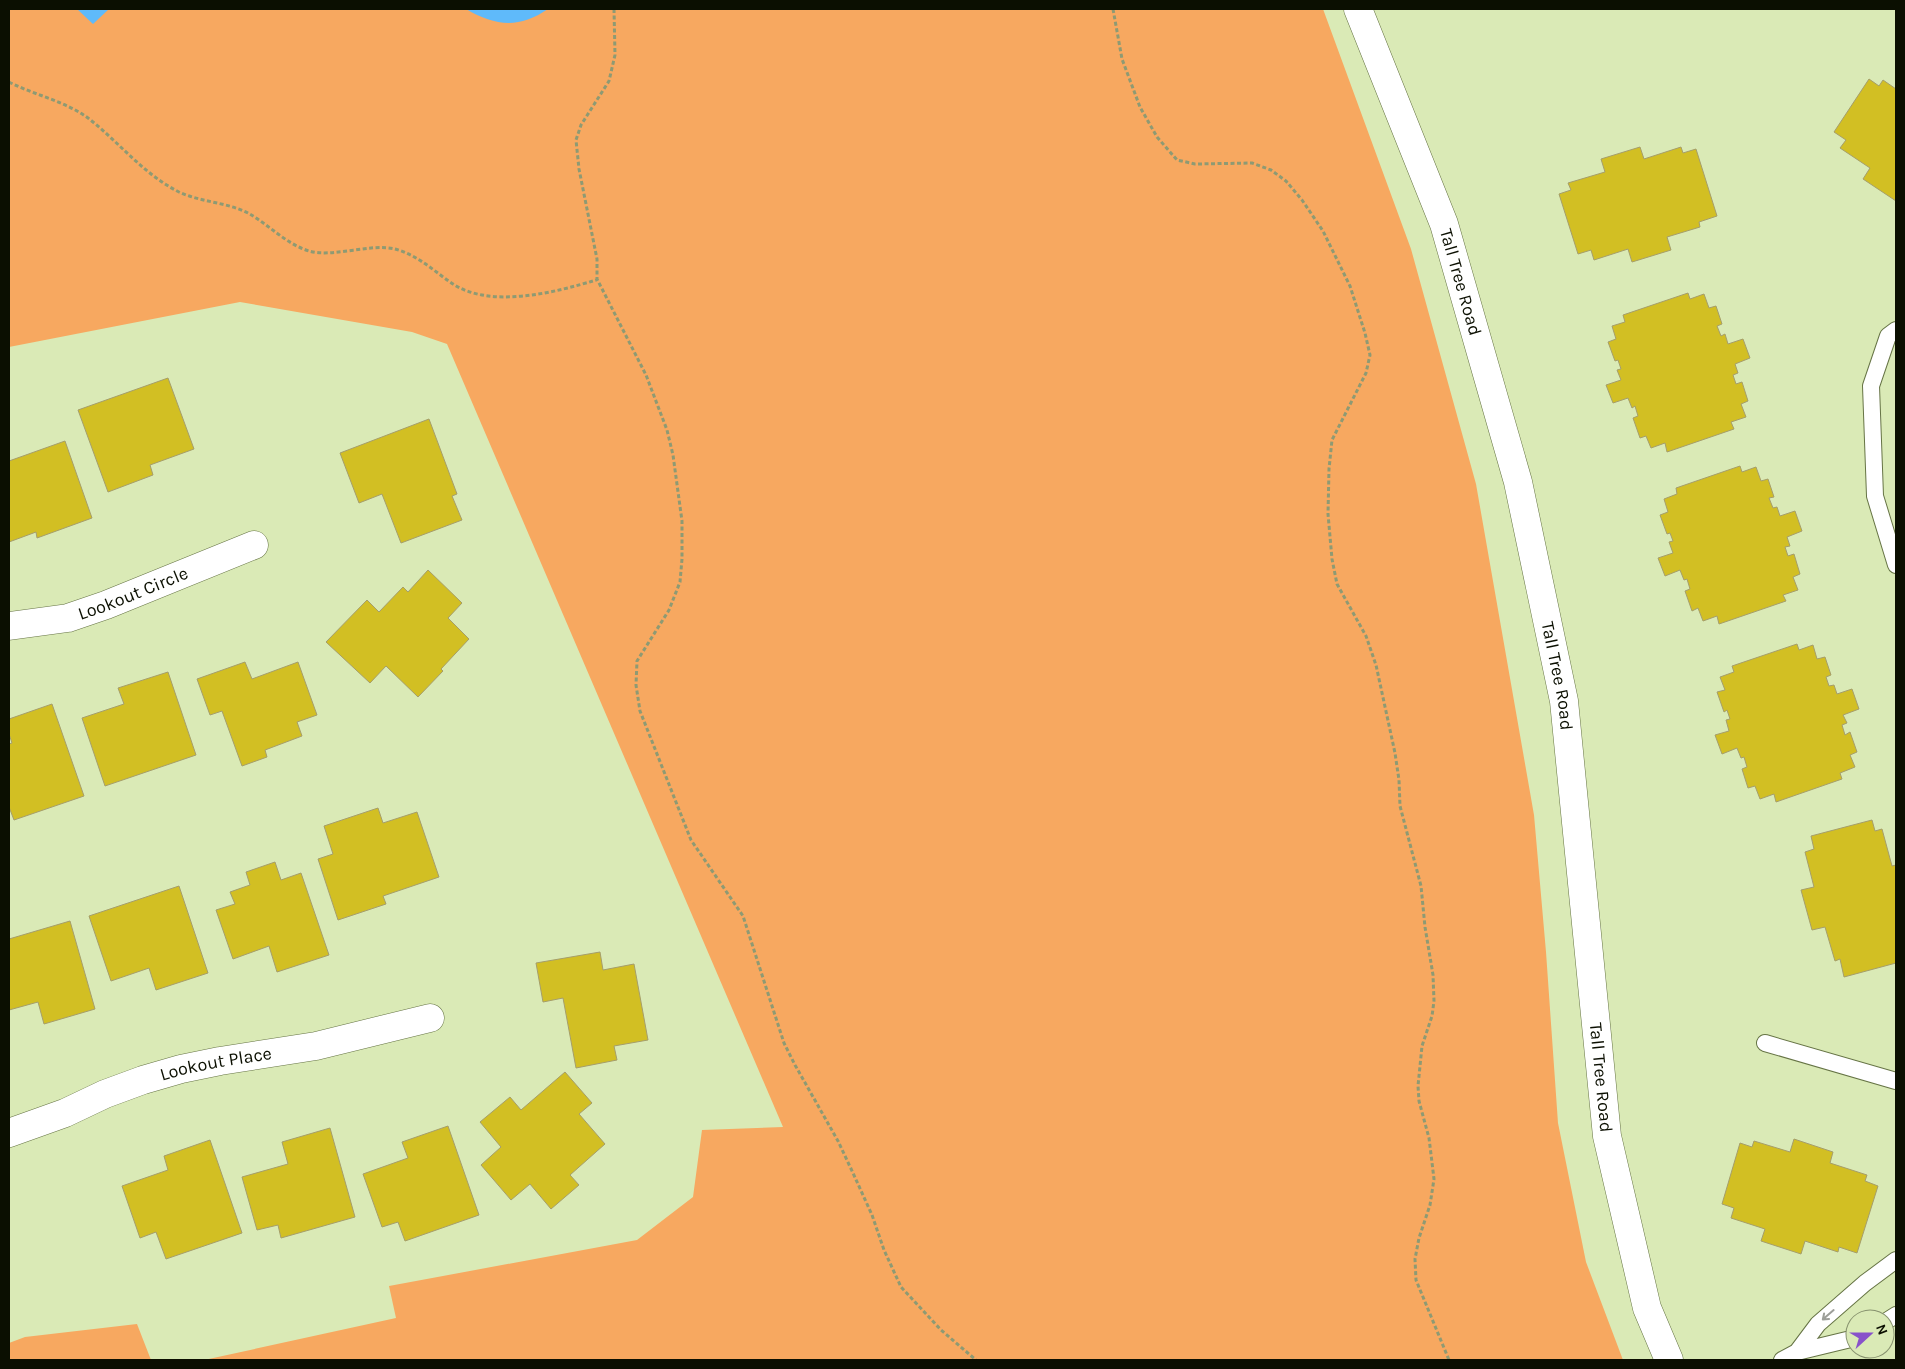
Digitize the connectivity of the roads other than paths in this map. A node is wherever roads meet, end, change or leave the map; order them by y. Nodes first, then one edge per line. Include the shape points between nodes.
1 (1358, 9) edge
2 (1896, 330) edge
3 (254, 545) dead end
4 (1896, 566) edge
5 (9, 626) edge
6 (430, 1018) dead end
7 (1764, 1043) dead end
8 (1896, 1081) edge
9 (9, 1133) edge
10 (1896, 1260) edge
11 (1845, 1341) edge
12 (1799, 1356) edge
13 (1669, 1360) edge
14 (1782, 1360) edge

1 - 13 street, Tall Tree Road via 1444,224 1518,482 1564,701 1607,1136 1647,1308
2 - 4 lane via 1888,336 1871,386 1875,496
3 - 5 street, Lookout Circle via 68,618
6 - 9 street, Lookout Place via 316,1046 181,1069 105,1094 65,1113
7 - 8 lane
10 -> 12 lane via 1818,1324
11 - 12 lane
12 - 14 lane

